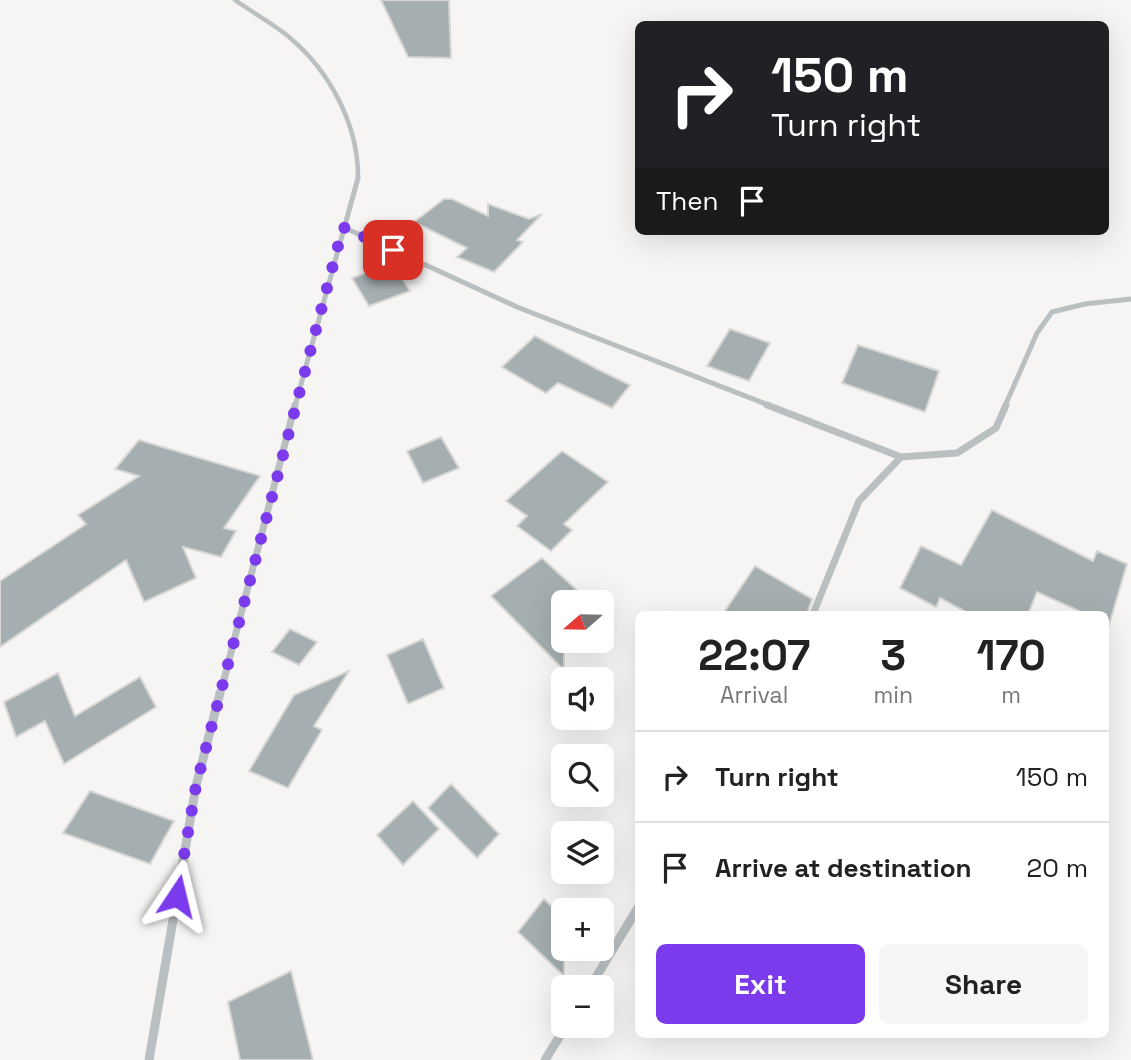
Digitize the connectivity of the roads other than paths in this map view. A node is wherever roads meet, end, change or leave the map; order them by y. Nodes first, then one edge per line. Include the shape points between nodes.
1 (235, 0) edge
2 (343, 227) junction
3 (1131, 299) edge
4 (901, 457) junction
5 (814, 611) edge
6 (635, 913) edge
7 (597, 975) edge
8 (559, 1038) edge
9 (149, 1060) edge
10 (545, 1060) edge

1 - 2 street via 316,61 345,117 358,156 358,178
2 - 4 street via 517,307
2 - 9 street via 196,786
3 - 4 street via 1052,312 1037,333 996,428 957,453
4 - 5 street via 859,501
6 - 7 street
8 - 10 street

